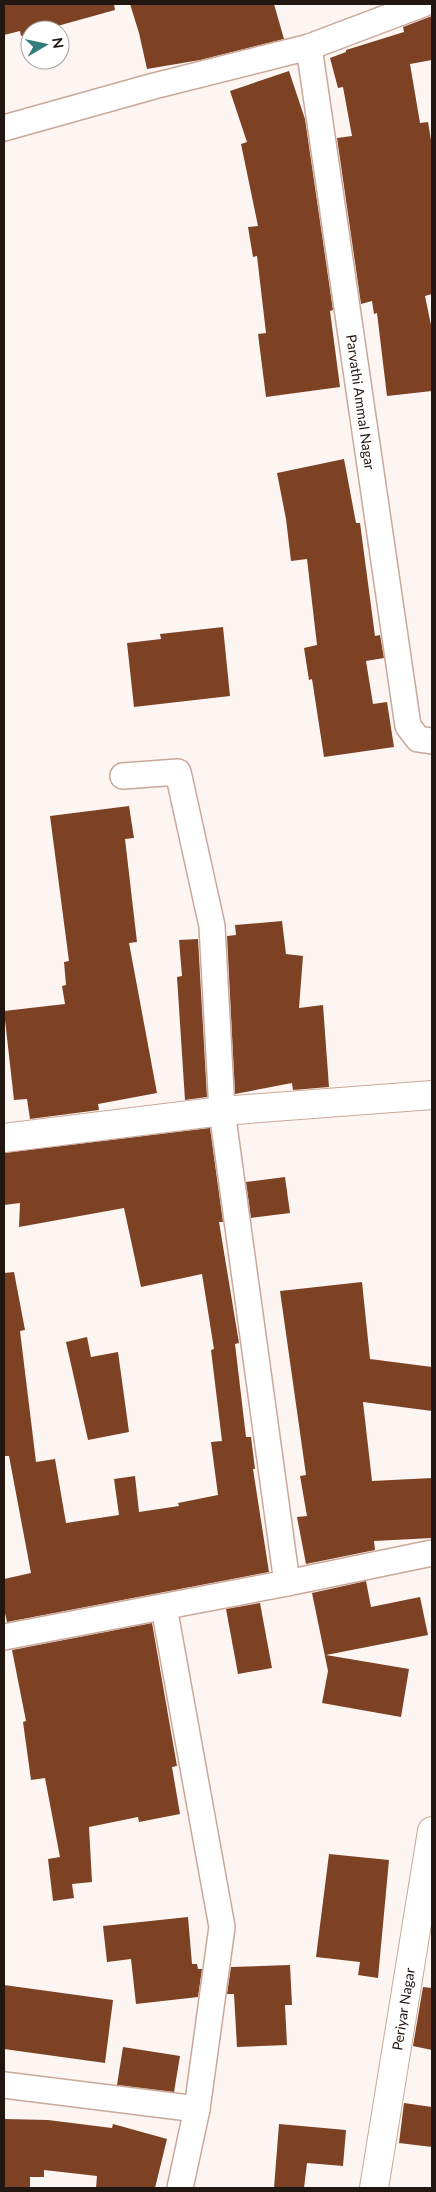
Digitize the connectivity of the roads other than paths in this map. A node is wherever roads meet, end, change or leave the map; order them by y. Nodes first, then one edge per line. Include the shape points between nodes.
1 (423, 4) edge
2 (309, 47) junction
3 (4, 128) edge
4 (432, 741) edge
5 (122, 776) dead end
6 (432, 1095) edge
7 (222, 1111) junction
8 (4, 1138) edge
9 (432, 1553) edge
10 (287, 1582) junction
11 (164, 1607) junction
12 (4, 1637) edge
13 (432, 1831) edge
14 (4, 2085) edge
15 (197, 2109) junction
16 (180, 2188) edge
17 (374, 2188) edge

1 - 2 street
2 - 3 street
2 - 4 street, Parvathi Ammal Nagar via 408,726 418,739
5 - 7 street via 178,772 212,926
6 - 7 street
7 - 8 street
7 - 10 street
9 - 10 street
10 - 11 street
11 - 12 street
11 - 15 street via 222,1927
13 - 17 street, Periyar Nagar
14 - 15 street
15 - 16 street

